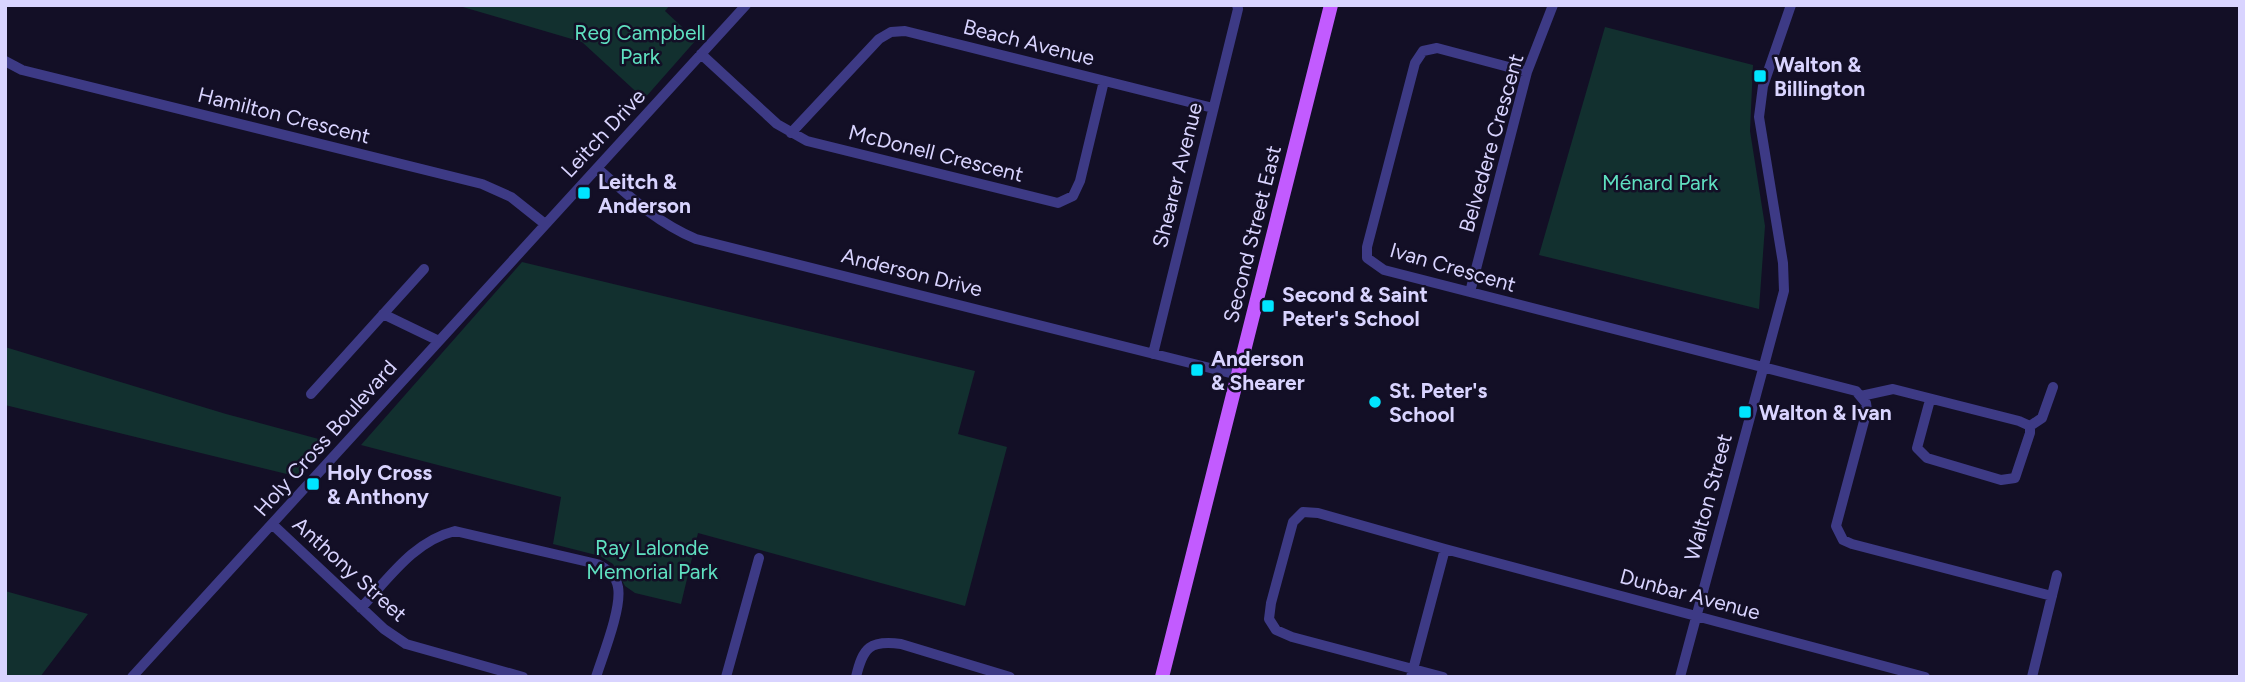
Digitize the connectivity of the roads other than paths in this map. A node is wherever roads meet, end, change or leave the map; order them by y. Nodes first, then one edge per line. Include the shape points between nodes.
1 (746, 5) edge
2 (1237, 5) edge
3 (1331, 5) edge
4 (1553, 5) edge
5 (1791, 5) edge
6 (701, 54) junction
7 (5, 61) edge
8 (1527, 72) junction
9 (1104, 81) junction
10 (1213, 108) junction
11 (791, 133) junction
12 (597, 167) junction
13 (545, 224) junction
14 (424, 269) dead end
15 (1470, 292) junction
16 (383, 314) junction
17 (439, 341) junction
18 (1153, 354) junction
19 (1763, 368) junction
20 (1238, 375) junction
21 (2053, 387) dead end
22 (311, 394) dead end
23 (1861, 396) junction
24 (1930, 400) junction
25 (2029, 426) junction
26 (272, 524) junction
27 (1445, 549) junction
28 (759, 558) dead end
29 (2057, 575) dead end
30 (2052, 596) junction
31 (361, 608) junction
32 (1695, 615) junction
33 (1412, 673) edge
34 (132, 677) edge
35 (523, 677) edge
36 (596, 677) edge
37 (726, 677) edge
38 (856, 677) edge
39 (1010, 677) edge
40 (1162, 677) edge
41 (1443, 677) edge
42 (1680, 677) edge
43 (1925, 677) edge
44 (2032, 677) edge

1 - 6 street, Leitch Drive
2 - 10 street, Shearer Avenue
3 - 20 main road, Second Street East
4 - 8 street, Belvedere Crescent
5 - 19 street, Walton Street via 1763,86 1759,117 1783,263 1783,291
6 - 11 street, McDonell Crescent
6 - 12 street, Leitch Drive
7 - 13 street, Hamilton Crescent via 22,70 482,184 511,197
8 - 15 street, Belvedere Crescent
8 - 15 street, Ivan Crescent via 1437,48 1423,51 1415,63 1367,247 1367,258 1384,270
9 - 10 street, Beach Avenue
9 - 11 street, Beach Avenue via 905,31 891,32 879,39
9 - 11 street, McDonell Crescent via 1080,181 1073,197 1058,203 807,141
10 - 18 street, Shearer Avenue
12 - 13 street, Leitch Drive
12 - 18 street, Anderson Drive via 651,215 696,239
13 - 17 street, Holy Cross Boulevard
14 - 16 street
15 - 19 street, Ivan Crescent
16 - 17 street
16 - 22 street
17 - 26 street, Holy Cross Boulevard
18 - 20 street, Anderson Drive
19 - 23 street, Ivan Crescent via 1850,389
19 - 32 street, Walton Street
20 - 40 main road, Second Street East
21 - 25 street via 2042,418
23 - 24 street via 1893,389
23 - 30 street via 1867,410 1836,526 1843,540
24 - 25 street
24 - 25 street via 1917,448 1927,458 2001,480 2015,478
26 - 31 street, Anthony Street
26 - 34 street, Holy Cross Boulevard
27 - 32 street, Dunbar Avenue
27 - 33 street
27 - 33 street, Dunbar Avenue via 1303,512 1293,522 1271,603 1269,619 1276,630
28 - 37 street
29 - 30 street
30 - 44 street
31 - 35 street, Anthony Street via 406,645
31 - 36 street via 420,546 455,531 597,564 610,570 618,585 618,604
32 - 42 street, Walton Street
32 - 43 street, Dunbar Avenue
33 - 41 street
38 - 39 street via 868,647 882,642

